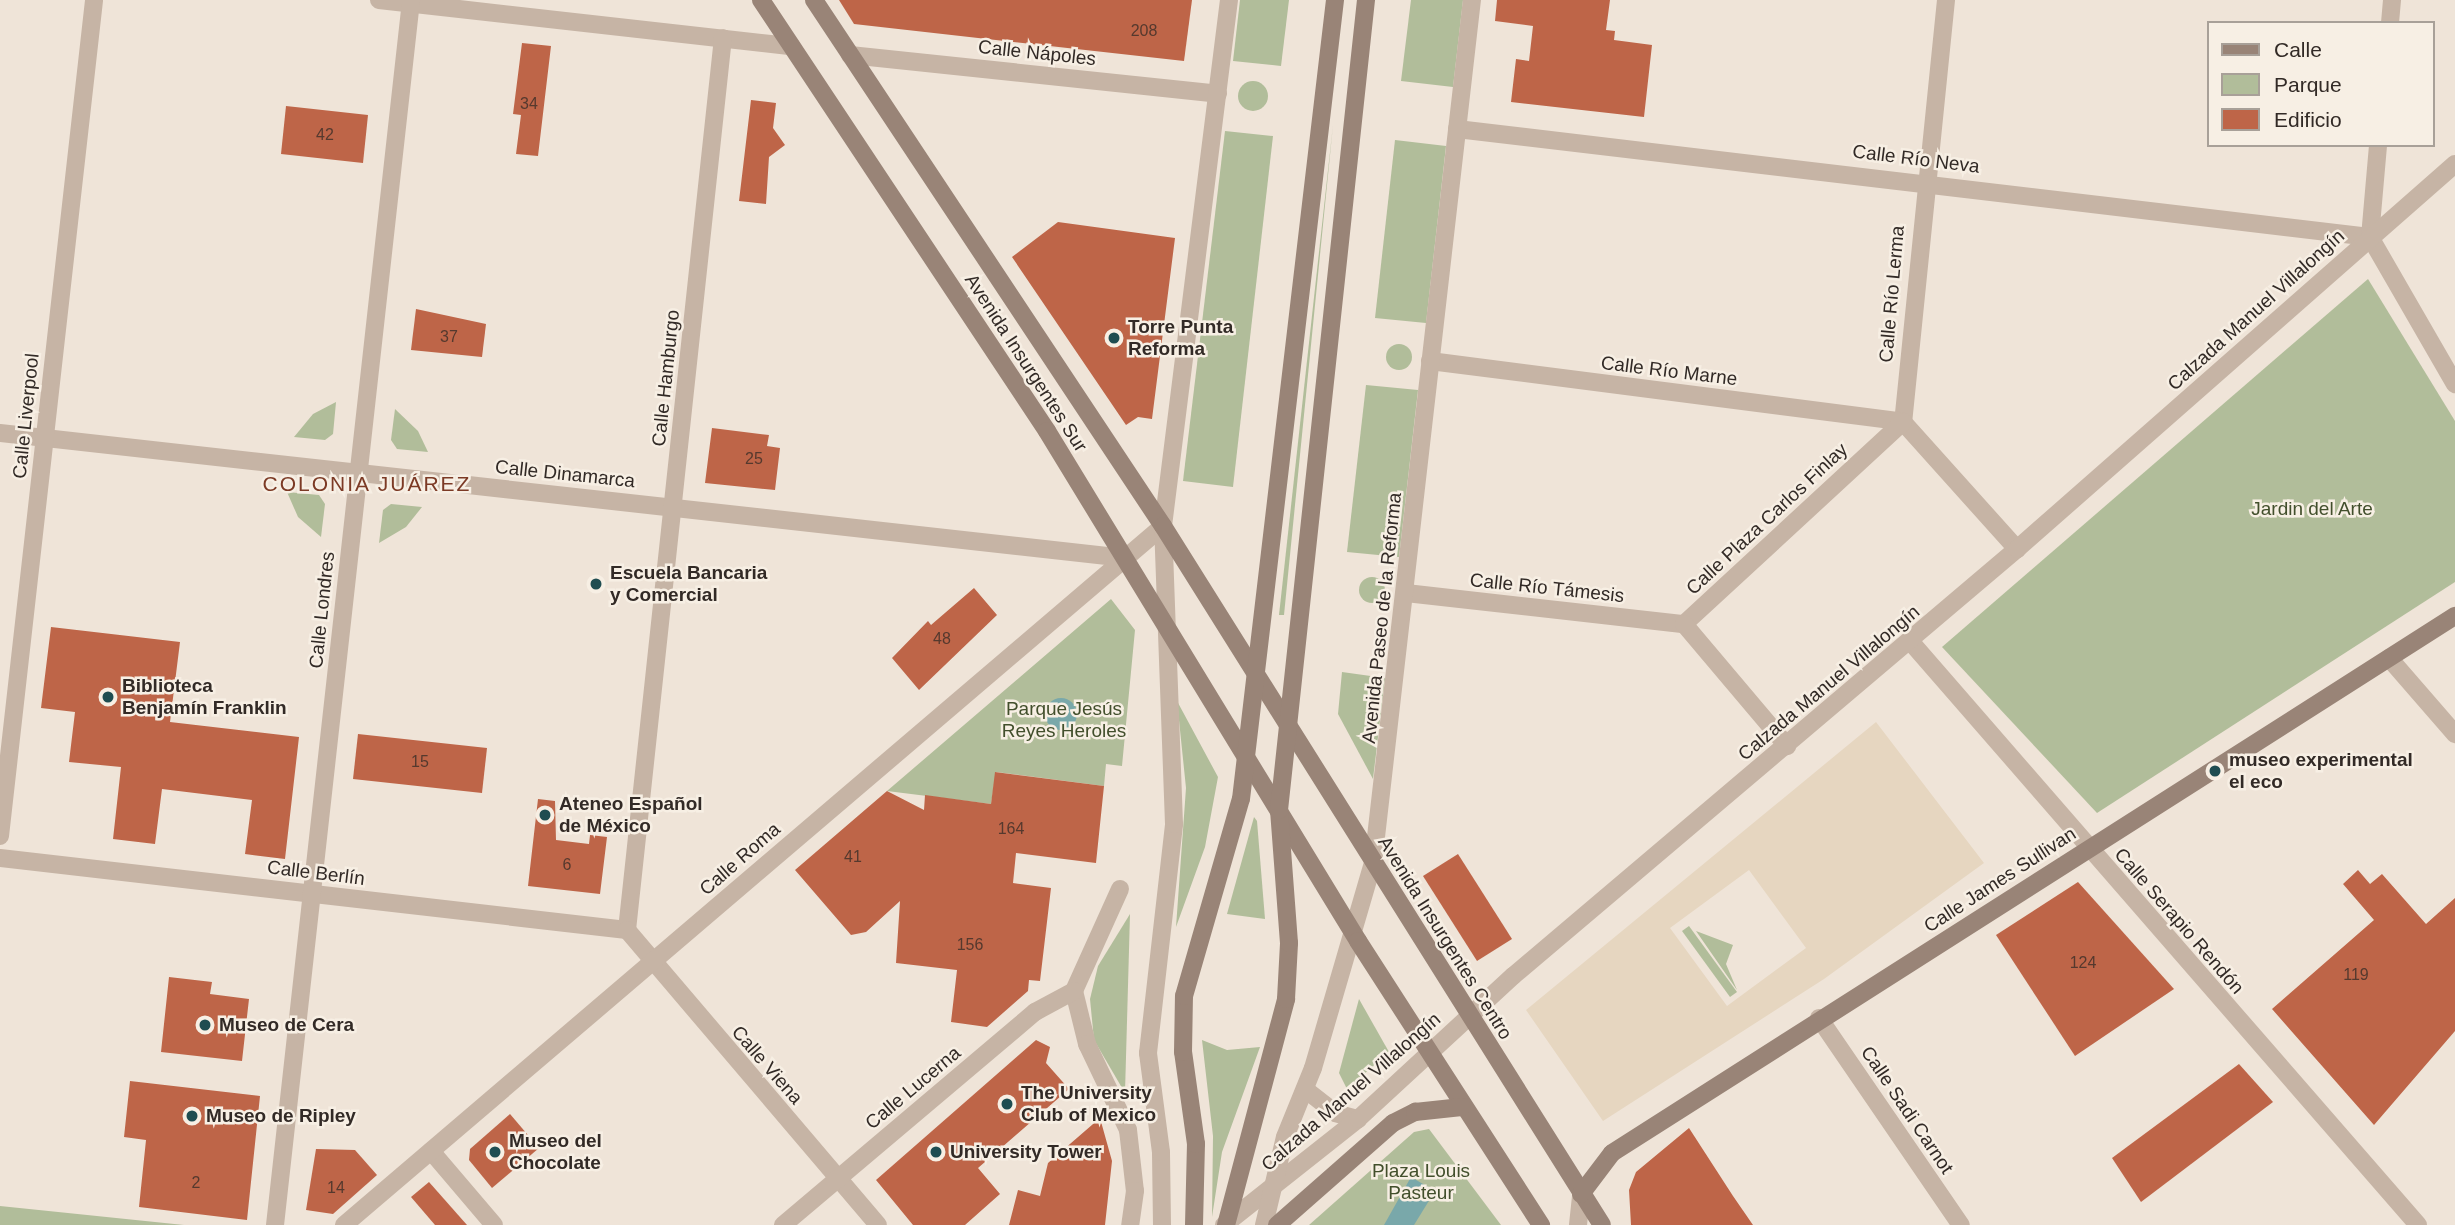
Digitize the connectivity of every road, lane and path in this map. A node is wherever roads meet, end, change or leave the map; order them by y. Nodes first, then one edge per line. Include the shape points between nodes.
1 (94, 0) edge
2 (379, 0) edge
3 (761, 0) edge
4 (814, 0) edge
5 (1229, 0) edge
6 (1335, 0) edge
7 (1366, 0) edge
8 (1472, 0) edge
9 (1946, 0) edge
10 (2392, 0) edge
11 (411, 2) edge
12 (2390, 21) edge
13 (723, 38) junction
14 (791, 46) junction
15 (850, 55) junction
16 (1218, 94) junction
17 (1457, 129) junction
18 (2378, 147) edge
19 (2455, 164) edge
20 (1923, 180) junction
21 (2370, 237) junction
22 (1430, 362) junction
23 (2455, 384) edge
24 (1903, 422) junction
25 (0, 433) edge
26 (45, 438) junction
27 (358, 472) junction
28 (673, 507) junction
29 (1163, 526) junction
30 (2017, 549) junction
31 (1125, 558) junction
32 (1406, 593) junction
33 (2455, 615) edge
34 (1684, 624) junction
35 (1166, 625) junction
36 (1910, 641) junction
37 (2389, 658) junction
38 (1254, 672) junction
39 (1286, 723) junction
40 (2455, 734) edge
41 (1787, 746) junction
42 (1245, 756) junction
43 (1279, 810) junction
44 (0, 836) edge
45 (2088, 847) junction
46 (0, 858) edge
47 (1373, 863) junction
48 (1120, 889) dead end
49 (312, 894) junction
50 (627, 930) junction
51 (1352, 930) junction
52 (650, 963) junction
53 (1074, 990) junction
54 (1468, 1016) junction
55 (1819, 1018) junction
56 (1429, 1056) junction
57 (1306, 1090) junction
58 (1462, 1107) junction
59 (1357, 1119) junction
60 (431, 1150) junction
61 (838, 1179) junction
62 (1271, 1190) junction
63 (1581, 1194) junction
64 (1225, 1224) edge
65 (275, 1225) edge
66 (344, 1225) edge
67 (494, 1225) edge
68 (783, 1225) edge
69 (878, 1225) edge
70 (1130, 1225) edge
71 (1162, 1225) edge
72 (1194, 1225) edge
73 (1264, 1225) edge
74 (1277, 1225) edge
75 (1541, 1225) edge
76 (1578, 1225) edge
77 (1602, 1225) edge
78 (1961, 1225) edge
79 (2418, 1225) edge

1 - 26 street, Calle Liverpool
2 - 11 street
3 - 14 main road, Avenida Insurgentes Sur
4 - 15 main road, Avenida Insurgentes Sur
5 - 16 street
6 - 38 main road
7 - 39 main road
8 - 17 street, Avenida Paseo de la Reforma
9 - 20 street, Calle Río Lerma
10 - 12 street
11 - 13 street
11 - 27 street, Calle Londres
13 - 14 street
13 - 28 street, Calle Hamburgo
14 - 31 main road, Avenida Insurgentes Sur
15 - 16 street, Calle Nápoles
15 - 29 main road, Avenida Insurgentes Sur
16 - 29 street
17 - 20 street, Calle Río Neva
17 - 22 street, Avenida Paseo de la Reforma
18 - 21 street
19 - 21 street, Calzada Manuel Villalongín
20 - 21 street, Calle Río Neva
20 - 24 street, Calle Río Lerma
21 - 23 street
21 - 30 street, Calzada Manuel Villalongín
22 - 24 street, Calle Río Marne
22 - 32 street, Avenida Paseo de la Reforma
24 - 30 street
24 - 34 street, Calle Plaza Carlos Finlay
25 - 26 street, Calle Dinamarca
26 - 27 street, Calle Dinamarca
26 - 44 street, Calle Liverpool
27 - 28 street, Calle Dinamarca
27 - 49 street, Calle Londres
28 - 31 street, Calle Dinamarca
28 - 50 street, Calle Hamburgo
29 - 31 street, Calle Roma
29 - 35 street
29 - 38 main road, Avenida Insurgentes Sur
30 - 36 street, Calzada Manuel Villalongín
31 - 35 main road, Avenida Insurgentes Sur
31 - 52 street, Calle Roma
32 - 34 street, Calle Río Támesis
32 - 47 street, Avenida Paseo de la Reforma
33 - 37 main road, Calle James Sullivan
34 - 41 street, Calle Plaza Carlos Finlay
35 - 42 main road, Avenida Insurgentes Sur
35 - 71 street via 1174,824 1148,1053
36 - 41 street, Calzada Manuel Villalongín
36 - 45 street, Calle Serapio Rendón
37 - 40 street
37 - 45 main road, Calle James Sullivan
38 - 39 main road, Avenida Insurgentes Centro
38 - 42 main road
39 - 43 main road
39 - 47 main road, Avenida Insurgentes Centro
41 - 54 street, Calzada Manuel Villalongín
42 - 43 main road
42 - 72 main road via 1228,851 1184,996 1183,1052 1196,1144
43 - 51 main road
43 - 64 main road via 1289,943 1286,999
45 - 55 main road, Calle James Sullivan
45 - 79 street, Calle Serapio Rendón
46 - 49 street, Calle Berlín
47 - 51 street, Avenida Paseo de la Reforma
47 - 54 main road, Avenida Insurgentes Centro
48 - 53 street
49 - 50 street, Calle Berlín
49 - 65 street, Calle Londres
50 - 52 street, Calle Viena
51 - 56 main road
51 - 57 street, Avenida Paseo de la Reforma
52 - 60 street, Calle Roma
52 - 61 street, Calle Viena
53 - 61 street, Calle Lucerna via 1035,1012
53 - 70 street via 1087,1044 1128,1129 1135,1191
54 - 56 street, Calzada Manuel Villalongín
54 - 63 main road, Avenida Insurgentes Centro
55 - 63 main road, Calle James Sullivan via 1612,1153
55 - 78 street, Calle Sadi Carnot
56 - 58 main road
56 - 59 street, Calzada Manuel Villalongín
57 - 59 street via 1335,1113
57 - 62 street, Avenida Paseo de la Reforma
58 - 74 main road via 1416,1112 1393,1123
58 - 75 main road
59 - 62 street, Calzada Manuel Villalongín
60 - 66 street, Calle Roma
60 - 67 street
61 - 68 street, Calle Lucerna
61 - 69 street, Calle Viena
62 - 64 street, Calzada Manuel Villalongín
62 - 73 street, Avenida Paseo de la Reforma
63 - 76 street
63 - 77 main road, Avenida Insurgentes Centro

